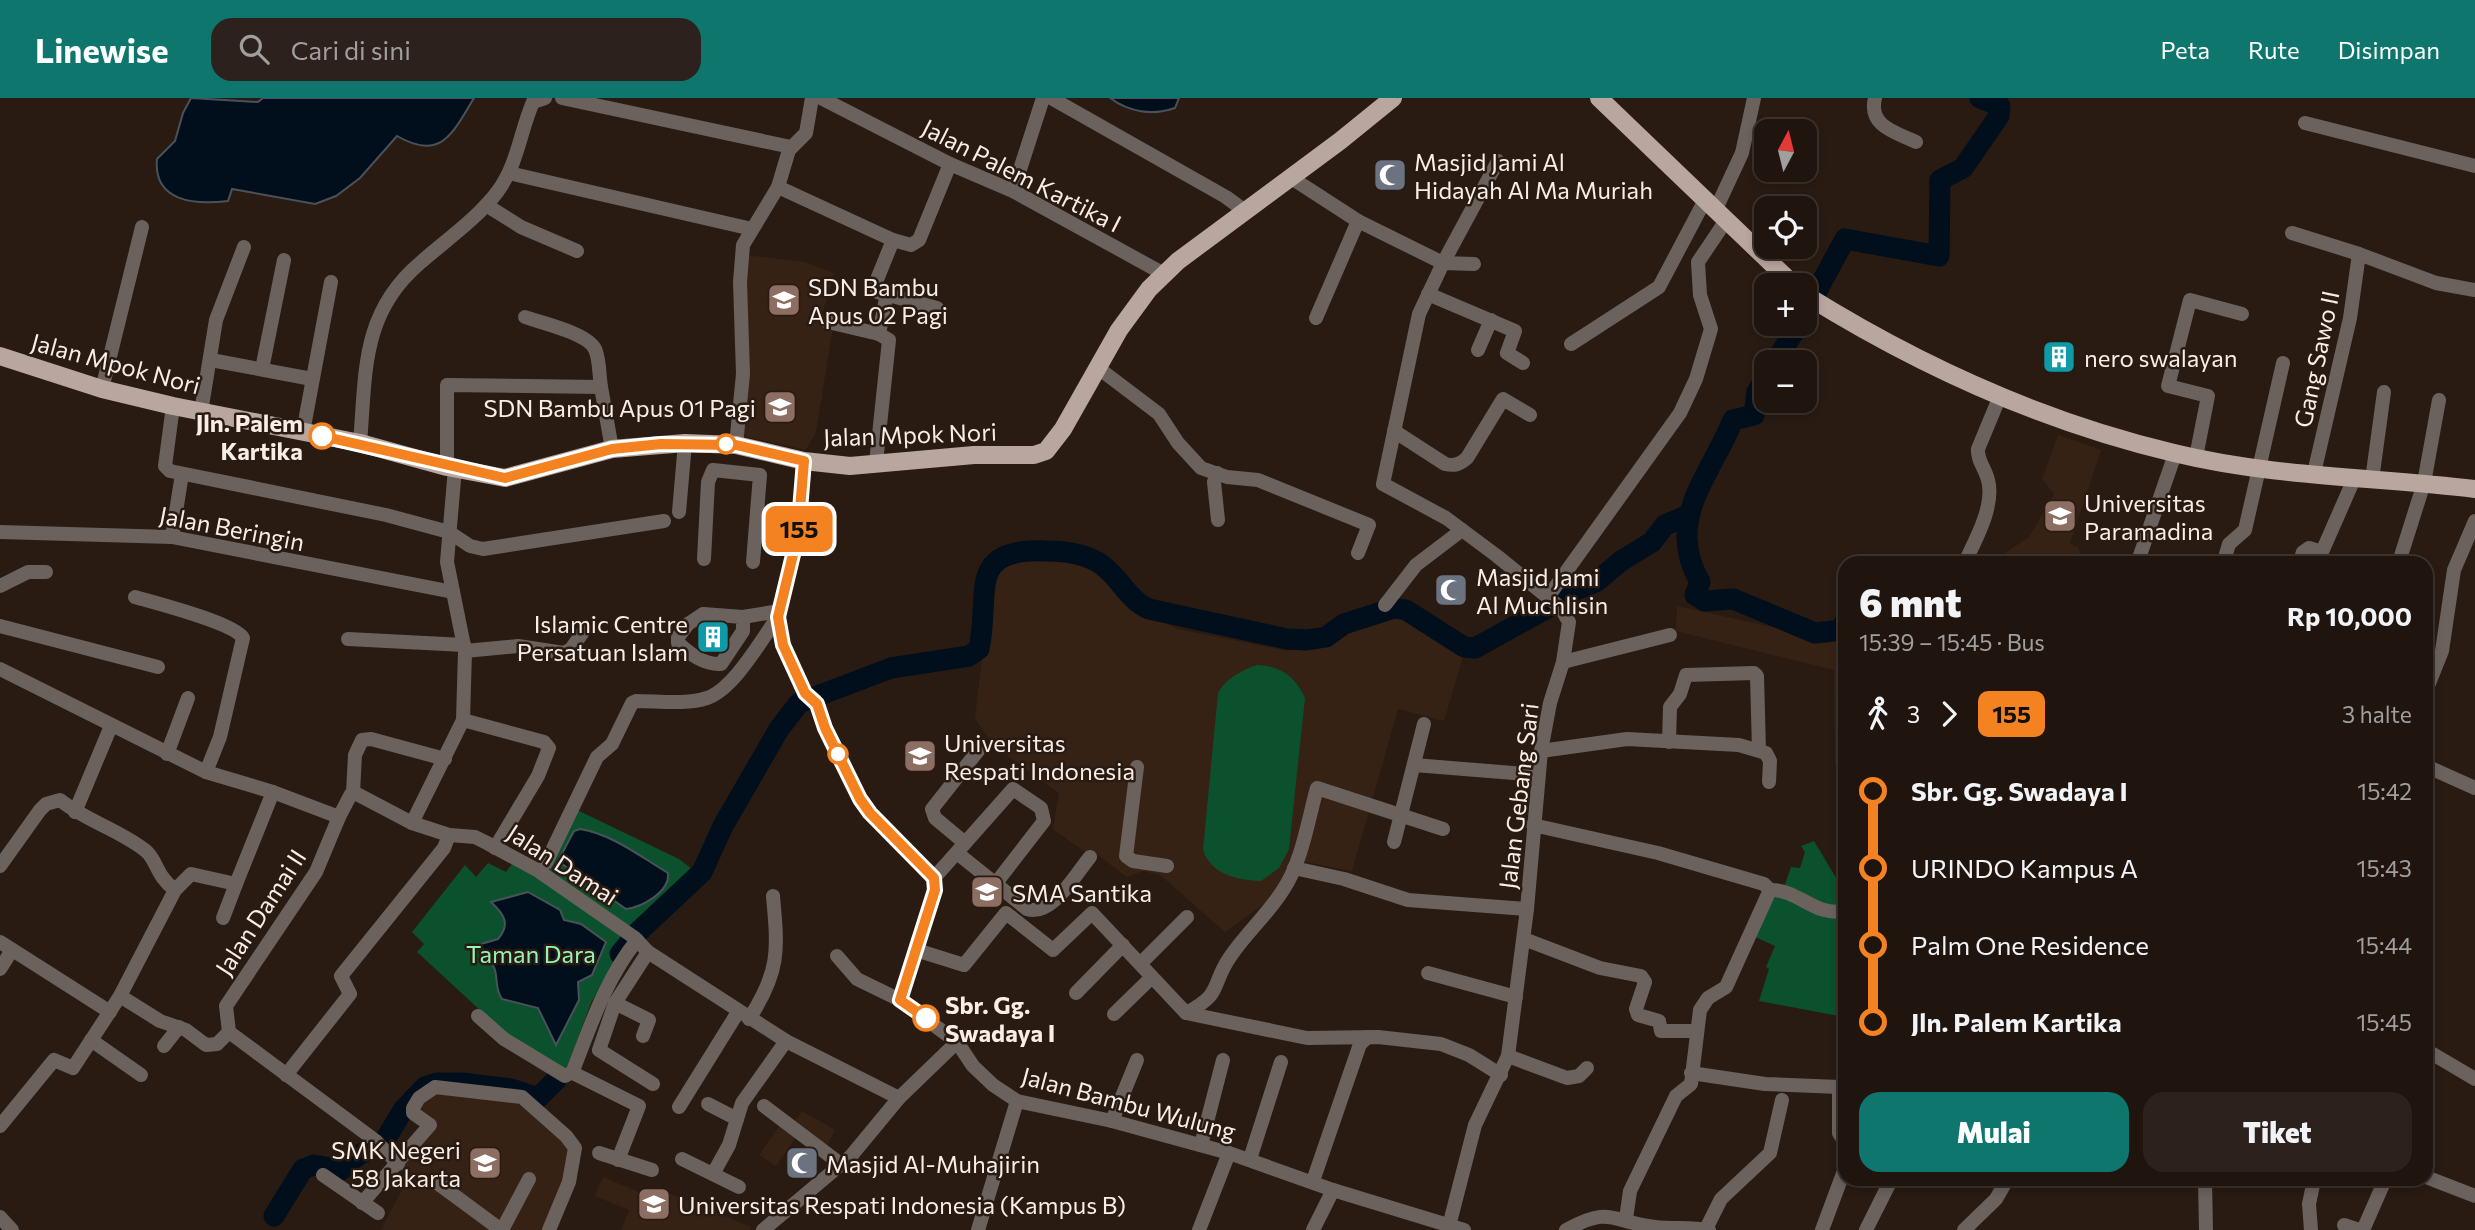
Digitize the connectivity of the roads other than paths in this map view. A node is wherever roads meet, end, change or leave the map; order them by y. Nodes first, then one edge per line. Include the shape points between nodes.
1 (545, 98) edge
2 (561, 98) edge
3 (812, 98) edge
4 (821, 98) edge
5 (1043, 98) edge
6 (1051, 98) edge
7 (1393, 98) edge
8 (1754, 98) edge
9 (1875, 98) edge
10 (1607, 100) edge
11 (2305, 122) dead end
12 (1916, 142) dead end
13 (791, 147) junction
14 (1497, 161) dead end
15 (950, 164) junction
16 (2475, 166) edge
17 (509, 173) junction
18 (1290, 177) junction
19 (778, 187) junction
20 (1013, 191) junction
21 (486, 205) junction
22 (1245, 211) junction
23 (1715, 211) junction
24 (1357, 221) junction
25 (142, 227) dead end
26 (752, 229) junction
27 (2292, 233) dead end
28 (893, 240) junction
29 (244, 247) dead end
30 (578, 251) dead end
31 (2359, 254) junction
32 (284, 260) dead end
33 (1443, 263) junction
34 (1474, 264) dead end
35 (1781, 273) edge
36 (1164, 274) junction
37 (331, 282) dead end
38 (2475, 290) edge
39 (887, 293) junction
40 (1428, 294) junction
41 (1817, 302) edge
42 (937, 308) dead end
43 (2242, 314) dead end
44 (525, 317) dead end
45 (1316, 318) dead end
46 (1491, 320) junction
47 (828, 322) dead end
48 (879, 334) junction
49 (1571, 344) dead end
50 (1478, 350) dead end
51 (0, 356) edge
52 (211, 360) junction
53 (1522, 363) dead end
54 (2283, 363) dead end
55 (1097, 367) junction
56 (262, 369) junction
57 (312, 379) junction
58 (601, 387) junction
59 (102, 389) junction
60 (2384, 392) dead end
61 (2000, 396) junction
62 (2439, 400) dead end
63 (173, 406) junction
64 (201, 412) junction
65 (1530, 415) dead end
66 (1394, 431) junction
67 (303, 432) junction
68 (360, 443) junction
69 (684, 443) junction
70 (729, 444) junction
71 (612, 449) junction
72 (2175, 454) junction
73 (2196, 457) junction
74 (804, 461) junction
75 (876, 463) junction
76 (451, 467) junction
77 (2257, 467) junction
78 (721, 469) junction
79 (1217, 473) junction
80 (2314, 473) junction
81 (182, 474) junction
82 (2363, 479) junction
83 (2424, 483) junction
84 (2475, 489) edge
85 (679, 512) dead end
86 (1218, 520) dead end
87 (664, 521) dead end
88 (2475, 521) edge
89 (1462, 530) junction
90 (0, 532) edge
91 (449, 532) junction
92 (172, 537) junction
93 (1358, 553) dead end
94 (1968, 556) edge
95 (2140, 556) edge
96 (2225, 556) edge
97 (2304, 556) edge
98 (2401, 556) edge
99 (704, 559) dead end
100 (753, 562) dead end
101 (46, 572) dead end
102 (0, 586) edge
103 (453, 592) junction
104 (135, 597) dead end
105 (1548, 597) junction
106 (1385, 605) dead end
107 (778, 614) junction
108 (743, 617) junction
109 (0, 626) edge
110 (583, 632) dead end
111 (1670, 635) dead end
112 (348, 639) dead end
113 (465, 648) junction
114 (1563, 662) junction
115 (158, 667) dead end
116 (0, 669) edge
117 (2433, 674) edge
118 (188, 698) dead end
119 (463, 720) junction
120 (1424, 724) dead end
121 (111, 726) junction
122 (1669, 742) junction
123 (981, 747) dead end
124 (1759, 750) junction
125 (1541, 751) junction
126 (167, 754) junction
127 (445, 759) junction
128 (1414, 765) junction
129 (1137, 767) dead end
130 (2433, 769) edge
131 (205, 772) junction
132 (1538, 775) junction
133 (1769, 782) dead end
134 (2475, 788) edge
135 (273, 792) junction
136 (353, 793) junction
137 (75, 812) junction
138 (339, 817) junction
139 (1401, 817) junction
140 (412, 823) junction
141 (1533, 825) junction
142 (1443, 829) dead end
143 (449, 835) junction
144 (1394, 842) dead end
145 (495, 848) junction
146 (961, 848) junction
147 (1090, 858) dead end
148 (546, 863) dead end
149 (0, 866) edge
150 (1167, 866) dead end
151 (1294, 868) junction
152 (934, 878) junction
153 (996, 883) junction
154 (236, 884) junction
155 (175, 890) junction
156 (1770, 890) junction
157 (774, 896) dead end
158 (1527, 909) junction
159 (1838, 912) edge
160 (1187, 916) dead end
161 (223, 918) dead end
162 (634, 938) junction
163 (1524, 939) junction
164 (1123, 945) junction
165 (6, 946) edge
166 (916, 950) junction
167 (648, 952) junction
168 (837, 956) dead end
169 (1141, 963) junction
170 (0, 969) edge
171 (1428, 973) dead end
172 (1151, 978) junction
173 (1076, 993) dead end
174 (120, 996) junction
175 (1516, 997) junction
176 (900, 1000) junction
177 (615, 1003) junction
178 (110, 1012) junction
179 (1186, 1013) junction
180 (1114, 1014) dead end
181 (744, 1015) junction
182 (478, 1016) dead end
183 (179, 1027) junction
184 (1696, 1031) junction
185 (229, 1032) junction
186 (642, 1036) dead end
187 (1368, 1037) junction
188 (91, 1040) junction
189 (786, 1041) junction
190 (957, 1042) junction
191 (164, 1046) dead end
192 (2433, 1055) edge
193 (1508, 1056) junction
194 (1137, 1060) dead end
195 (1223, 1060) dead end
196 (1281, 1062) dead end
197 (1587, 1068) dead end
198 (574, 1071) junction
199 (1691, 1073) junction
200 (141, 1075) dead end
201 (286, 1075) junction
202 (1501, 1075) junction
203 (2475, 1079) edge
204 (653, 1084) dead end
205 (1838, 1087) edge
206 (898, 1098) junction
207 (1782, 1100) dead end
208 (1017, 1101) junction
209 (708, 1104) dead end
210 (679, 1107) dead end
211 (764, 1107) dead end
212 (737, 1119) junction
213 (1112, 1121) junction
214 (0, 1126) edge
215 (1200, 1145) junction
216 (599, 1153) dead end
217 (1229, 1153) junction
218 (681, 1158) dead end
219 (1250, 1159) junction
220 (618, 1160) junction
221 (398, 1164) junction
222 (842, 1165) junction
223 (652, 1170) dead end
224 (713, 1174) junction
225 (323, 1175) dead end
226 (529, 1180) dead end
227 (2433, 1180) edge
228 (1313, 1181) junction
229 (436, 1182) dead end
230 (1838, 1186) edge
231 (1888, 1186) edge
232 (2004, 1186) edge
233 (2205, 1186) edge
234 (2313, 1186) edge
235 (2382, 1186) edge
236 (739, 1187) dead end
237 (1333, 1190) junction
238 (2475, 1196) edge
239 (362, 1203) junction
240 (378, 1213) dead end
241 (0, 1217) edge
242 (1626, 1219) junction
243 (2344, 1225) dead end
244 (1449, 1228) edge
245 (12, 1230) edge
246 (501, 1230) edge
247 (549, 1230) edge
248 (763, 1230) edge
249 (978, 1230) edge
250 (1199, 1230) edge
251 (1313, 1230) edge
252 (1464, 1230) edge
253 (1566, 1230) edge
254 (1708, 1230) edge
255 (1822, 1230) edge
256 (1866, 1230) edge
257 (1964, 1230) edge
258 (2206, 1230) edge
259 (2311, 1230) edge
260 (2361, 1230) edge

1 - 17 street via 533,103
2 - 13 street
3 - 13 street via 806,133
4 - 15 street, Jalan Palem Kartika I
5 - 20 street
6 - 22 street
7 - 18 main road, Jalan Mpok Nori
8 - 23 street via 1742,153
9 - 12 street via 1874,115 1879,123
10 - 23 main road
11 - 16 street
13 - 19 street
14 - 33 street, Jalan Gebang Sari
15 - 20 street, Jalan Palem Kartika I
15 - 28 street via 919,240 906,246
17 - 21 street
17 - 26 street
18 - 22 main road, Jalan Mpok Nori
18 - 24 street
19 - 26 street
19 - 28 street
20 - 36 street, Jalan Palem Kartika I
21 - 30 street via 521,227
21 - 68 street via 416,266 384,303 370,341
22 - 36 main road, Jalan Mpok Nori
23 - 35 main road
23 - 49 street via 1659,287
23 - 105 street via 1698,262 1700,295 1711,329 1692,389
24 - 33 street
24 - 45 street
25 - 59 street
26 - 70 street via 743,245 744,362
27 - 31 street
28 - 39 street via 876,282 877,292
29 - 52 street via 216,320
31 - 38 street via 2436,283
31 - 80 street, Gang Sawo II via 2350,317
32 - 56 street
33 - 34 street
33 - 40 street, Jalan Gebang Sari
36 - 55 main road, Jalan Mpok Nori via 1138,301
37 - 57 street
39 - 42 street
39 - 48 street
40 - 46 street
40 - 66 street, Jalan Gebang Sari via 1419,314
41 - 61 main road via 1910,356
43 - 73 street via 2190,300 2168,386 2208,396
44 - 58 street via 590,343
46 - 50 street
46 - 53 street via 1516,332 1507,353
47 - 48 street
48 - 75 street via 889,340
51 - 59 main road, Jalan Mpok Nori
52 - 56 street
52 - 64 street
54 - 77 street
55 - 75 main road, Jalan Mpok Nori via 1046,451
55 - 79 street via 1159,414 1201,468
56 - 57 street
57 - 67 street
58 - 71 street
58 - 76 street via 447,385
59 - 63 main road, Jalan Mpok Nori
60 - 82 street
61 - 72 main road via 2090,431
61 - 94 street via 1978,449 1989,482 1978,537
62 - 83 street
63 - 64 main road, Jalan Mpok Nori
63 - 81 street via 165,466
64 - 67 main road, Jalan Mpok Nori
65 - 66 street via 1503,399 1466,458 1452,465
66 - 89 street, Jalan Gebang Sari via 1376,484 1427,506
67 - 68 main road, Jalan Mpok Nori
68 - 76 main road, Jalan Mpok Nori
69 - 70 main road, Jalan Mpok Nori
69 - 71 main road, Jalan Mpok Nori
69 - 85 street
70 - 74 main road, Jalan Mpok Nori
70 - 78 street
71 - 76 main road, Jalan Mpok Nori via 517,477
72 - 73 main road
72 - 95 street
73 - 77 main road
74 - 75 main road, Jalan Mpok Nori via 850,466
74 - 107 street via 798,534
76 - 91 street
77 - 80 main road
77 - 96 street via 2243,533 2229,544
78 - 99 street via 713,470 708,482
78 - 100 street via 760,475
79 - 86 street
79 - 93 street via 1258,480 1369,525
80 - 82 main road
81 - 91 street via 386,514
81 - 92 street
82 - 83 main road
82 - 97 street via 2322,552 2309,548
83 - 84 main road
83 - 98 street
87 - 91 street via 483,550
88 - 117 street via 2454,570 2442,651
89 - 105 street, Jalan Gebang Sari
89 - 106 street via 1416,565
90 - 92 street, Jalan Beringin
91 - 103 street via 447,562
92 - 103 street, Jalan Beringin
101 - 102 street via 28,572
103 - 113 street
104 - 131 street via 207,619 243,638 220,737
105 - 114 street, Jalan Gebang Sari via 1569,621
107 - 108 street
107 - 148 street via 731,681 716,694 697,701 632,703 612,744 597,757
107 - 152 street via 783,645 860,799
108 - 108 street via 703,614 688,624 678,643 689,654 712,665 721,664 743,631
109 - 115 street
110 - 113 street via 564,653 518,646
111 - 114 street
112 - 113 street
113 - 119 street
114 - 125 street, Jalan Gebang Sari
116 - 121 street
118 - 126 street
119 - 127 street
119 - 145 street via 544,742 549,748 538,776
120 - 128 street
121 - 126 street
121 - 137 street
122 - 124 street
122 - 124 street via 1670,707 1686,675 1754,673
122 - 125 street via 1627,739
123 - 146 street via 932,809 934,818
124 - 133 street via 1770,761
125 - 132 street, Jalan Gebang Sari
126 - 131 street
127 - 136 street via 362,740 355,755
127 - 140 street
128 - 132 street
128 - 139 street
129 - 150 street via 1126,856
130 - 134 street
131 - 135 street
132 - 141 street, Jalan Gebang Sari
135 - 138 street
135 - 154 street
136 - 138 street
136 - 140 street, Jalan Damai
137 - 149 street via 60,800 46,804
137 - 155 street via 145,850 160,877
138 - 185 street, Jalan Damai II via 316,872 226,1006
139 - 142 street
139 - 144 street
139 - 151 street via 1317,788
140 - 143 street, Jalan Damai
141 - 156 street via 1658,853 1764,884
141 - 158 street, Jalan Gebang Sari
143 - 145 street, Jalan Damai via 475,836
143 - 201 street via 444,848 341,976 350,994
145 - 162 street, Jalan Damai via 537,870
146 - 152 street
146 - 153 street
146 - 153 street via 1013,789 1041,808 1044,821
147 - 153 street via 1041,911 1027,909
151 - 158 street via 1408,900
151 - 179 street via 1283,890 1229,958 1215,992 1206,1003
152 - 166 street via 935,890
154 - 155 street via 192,873
154 - 161 street
155 - 174 street
156 - 159 street via 1829,913
156 - 184 street via 1726,987 1702,1004
157 - 181 street via 774,971
158 - 163 street, Jalan Gebang Sari
160 - 169 street
162 - 167 street, Jalan Damai
162 - 198 street via 599,1005
163 - 175 street, Jalan Gebang Sari
163 - 184 street via 1600,968 1641,976 1645,982 1638,1015 1659,1021 1661,1031
164 - 166 street via 1092,913 1049,950 1006,912 964,965
164 - 169 street
164 - 173 street
165 - 170 street
165 - 178 street
166 - 176 street
167 - 177 street
167 - 181 street, Jalan Damai
168 - 176 street, Jalan Bambu Wulung via 857,979
169 - 172 street
171 - 175 street
172 - 179 street
172 - 180 street
174 - 178 street
174 - 183 street via 160,1021
175 - 193 street, Jalan Gebang Sari
176 - 190 street, Jalan Bambu Wulung
177 - 186 street via 649,1020
177 - 204 street via 599,1050
178 - 188 street
179 - 187 street via 1307,1038
181 - 189 street, Jalan Damai
181 - 210 street
182 - 198 street via 504,1039 565,1076
183 - 185 street via 211,1046
183 - 191 street
184 - 199 street
185 - 201 street
187 - 202 street via 1450,1047
187 - 228 street via 1360,1044
188 - 200 street
188 - 214 street via 72,1068 54,1060
189 - 206 street, Jalan Damai
189 - 212 street via 742,1103
190 - 206 street
190 - 208 street, Jalan Bambu Wulung via 993,1086
192 - 203 street
193 - 197 street via 1567,1078 1579,1076
193 - 202 street, Jalan Gebang Sari
194 - 213 street
195 - 215 street
196 - 219 street
198 - 220 street via 639,1106
199 - 205 street via 1765,1084
199 - 242 street via 1691,1084 1676,1096 1630,1191
201 - 221 street via 381,1145
202 - 244 street, Jalan Gebang Sari via 1475,1125
206 - 222 street
207 - 254 street via 1770,1153 1721,1199
208 - 213 street, Jalan Bambu Wulung
208 - 249 street
209 - 212 street
211 - 222 street
212 - 224 street
213 - 215 street, Jalan Bambu Wulung
215 - 217 street, Jalan Bambu Wulung
216 - 220 street
217 - 219 street, Jalan Bambu Wulung
217 - 250 street
218 - 224 street
219 - 228 street, Jalan Bambu Wulung
220 - 223 street
221 - 239 street
221 - 247 street via 430,1125 412,1108 429,1090 444,1086 522,1097 575,1148 569,1182
222 - 248 street
224 - 236 street
225 - 239 street
226 - 246 street
227 - 238 street
228 - 237 street, Jalan Bambu Wulung
229 - 246 street
230 - 255 street
231 - 256 street
232 - 257 street
233 - 258 street
234 - 259 street
235 - 260 street
237 - 244 street, Jalan Bambu Wulung
237 - 251 street
239 - 240 street
241 - 245 street
242 - 253 street via 1594,1216
242 - 254 street via 1650,1226
243 - 260 street
244 - 252 street, Jalan Bambu Wulung

